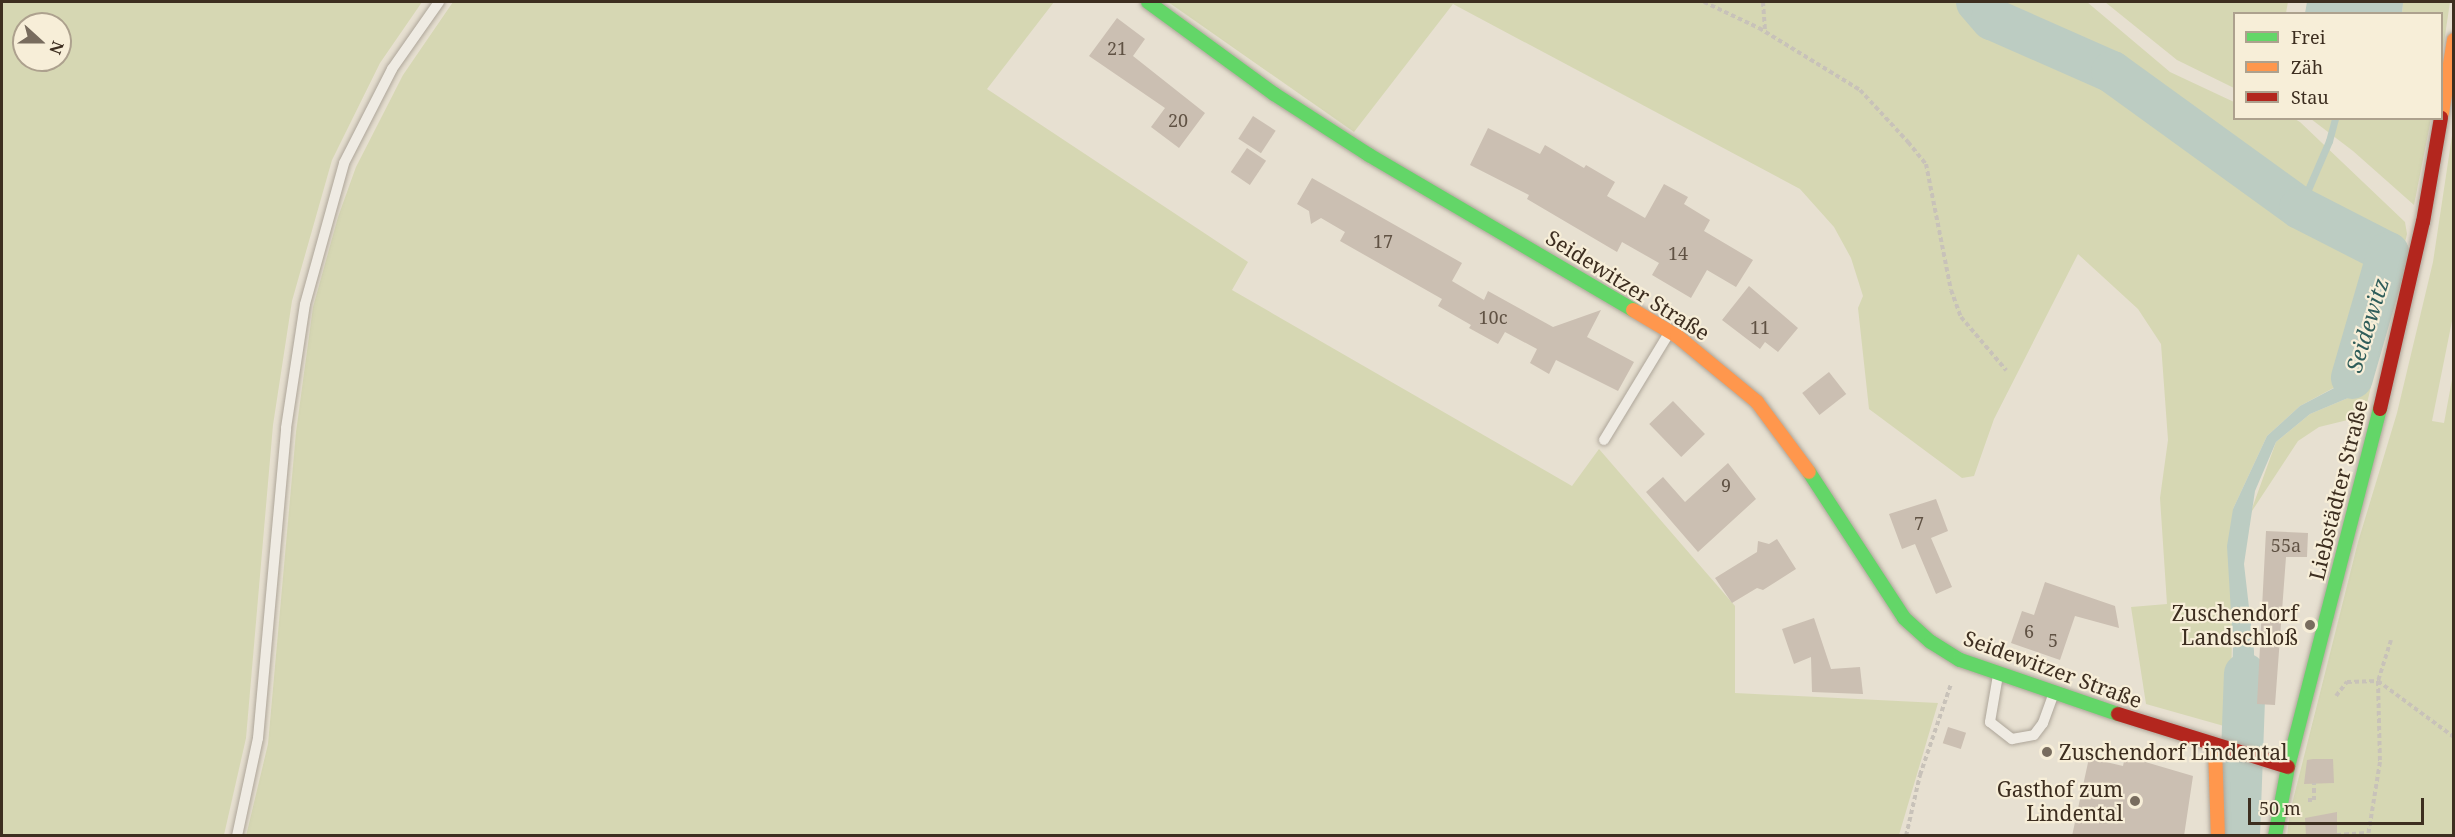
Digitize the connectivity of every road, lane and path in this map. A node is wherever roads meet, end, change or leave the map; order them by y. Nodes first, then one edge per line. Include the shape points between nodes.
1 (439, 2) edge
2 (1148, 2) edge
3 (1704, 2) edge
4 (1763, 2) edge
5 (1765, 32) junction
6 (2454, 40) edge
7 (2443, 107) edge
8 (2440, 120) edge
9 (1670, 331) junction
10 (2007, 370) dead end
11 (1604, 440) dead end
12 (2391, 640) dead end
13 (1960, 660) junction
14 (1998, 675) junction
15 (2364, 679) dead end
16 (2378, 681) junction
17 (2053, 694) junction
18 (2454, 737) edge
19 (2215, 747) junction
20 (2288, 767) junction
21 (2343, 834) edge
22 (2368, 834) edge
23 (2337, 835) edge
24 (237, 836) edge
25 (1906, 836) edge
26 (2218, 836) edge
27 (2275, 836) edge

1 - 24 lane via 392,69 344,163 305,304 286,428 258,738
2 - 9 street, Seidewitzer Straße via 1274,94 1370,155
3 - 5 path
4 - 5 path
5 - 10 path via 1860,90 1926,164 1951,291 1961,317
6 - 7 street
8 - 20 street, Liebstädter Straße via 2423,222 2354,522
9 - 11 lane
9 - 13 street, Seidewitzer Straße via 1757,402 1786,436 1905,618 1931,642
12 - 16 path
13 - 14 street, Seidewitzer Straße
13 - 25 path via 1920,775
14 - 17 street, Seidewitzer Straße
14 - 17 lane via 1990,722 2012,739 2034,735 2043,723
15 - 16 path
16 - 18 path
16 - 22 path via 2380,762
17 - 19 street, Seidewitzer Straße
19 - 20 street, Seidewitzer Straße
19 - 26 street
20 - 27 street, Liebstädter Straße
21 - 22 path
21 - 23 path

